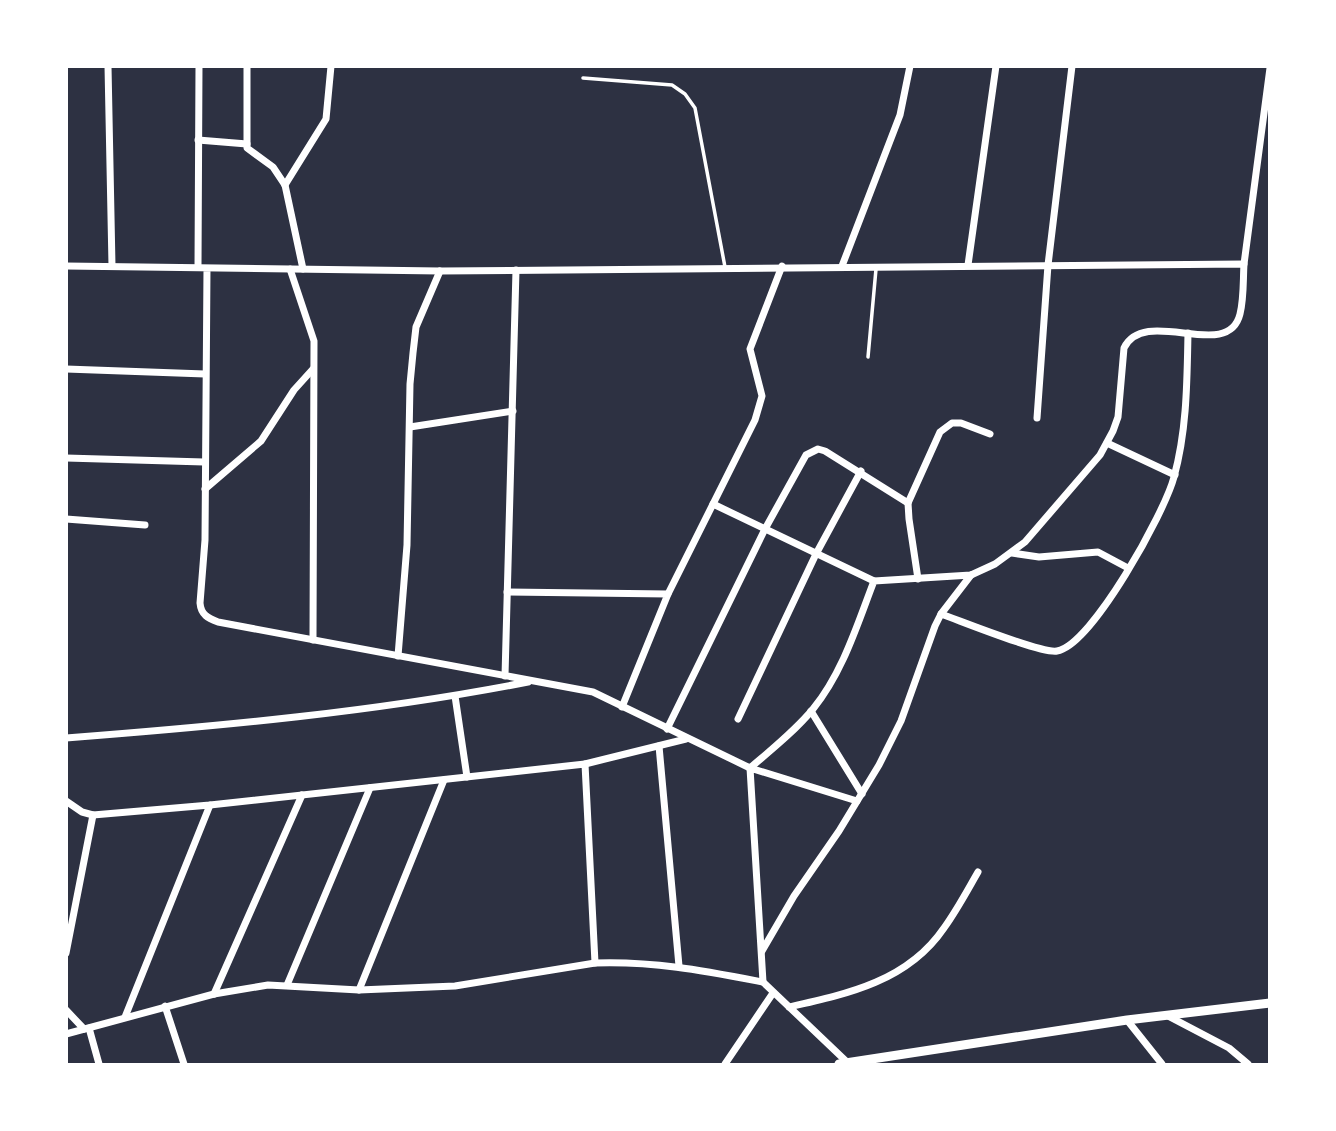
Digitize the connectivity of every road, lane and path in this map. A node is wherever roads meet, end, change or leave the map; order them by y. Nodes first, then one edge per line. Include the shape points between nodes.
1 (108, 66) edge
2 (199, 66) edge
3 (247, 66) edge
4 (331, 66) edge
5 (910, 66) edge
6 (996, 66) edge
7 (1072, 66) edge
8 (1269, 68) edge
9 (583, 78) dead end
10 (198, 140) junction
11 (247, 144) junction
12 (285, 185) junction
13 (1244, 264) junction
14 (968, 265) junction
15 (1048, 265) junction
16 (66, 266) edge
17 (782, 266) junction
18 (842, 266) junction
19 (876, 266) junction
20 (112, 267) junction
21 (198, 267) junction
22 (725, 267) junction
23 (207, 268) junction
24 (290, 269) junction
25 (303, 269) junction
26 (516, 270) junction
27 (440, 271) junction
28 (1188, 333) junction
29 (868, 357) dead end
30 (314, 368) junction
31 (66, 369) edge
32 (205, 374) junction
33 (513, 411) junction
34 (1037, 418) dead end
35 (410, 427) junction
36 (990, 434) dead end
37 (1107, 443) junction
38 (66, 458) edge
39 (204, 462) junction
40 (861, 471) junction
41 (1175, 475) junction
42 (205, 489) junction
43 (908, 503) junction
44 (713, 504) junction
45 (66, 519) edge
46 (145, 525) dead end
47 (765, 529) junction
48 (1012, 553) junction
49 (816, 554) junction
50 (1128, 568) junction
51 (971, 575) junction
52 (918, 579) junction
53 (874, 582) junction
54 (508, 592) junction
55 (668, 594) junction
56 (941, 614) junction
57 (313, 640) junction
58 (398, 656) junction
59 (505, 676) junction
60 (533, 681) junction
61 (455, 696) junction
62 (622, 707) junction
63 (811, 711) junction
64 (738, 719) dead end
65 (667, 729) junction
66 (66, 738) edge
67 (688, 738) junction
68 (659, 746) junction
69 (585, 764) junction
70 (750, 768) junction
71 (467, 777) junction
72 (444, 780) junction
73 (370, 788) junction
74 (862, 794) junction
75 (302, 795) junction
76 (66, 801) edge
77 (857, 802) junction
78 (210, 805) junction
79 (93, 815) junction
80 (978, 872) dead end
81 (68, 940) edge
82 (761, 952) junction
83 (66, 953) edge
84 (596, 963) junction
85 (679, 966) junction
86 (762, 982) junction
87 (287, 985) junction
88 (359, 990) junction
89 (773, 993) junction
90 (214, 994) junction
91 (1269, 1003) edge
92 (166, 1006) junction
93 (789, 1007) junction
94 (66, 1010) edge
95 (1166, 1015) junction
96 (125, 1017) junction
97 (1127, 1020) junction
98 (86, 1028) junction
99 (66, 1034) edge
100 (843, 1064) edge
101 (99, 1065) edge
102 (184, 1065) edge
103 (724, 1065) edge
104 (1162, 1065) edge
105 (1248, 1065) edge

1 - 20 street
2 - 10 street
3 - 11 street
4 - 12 street via 326,119
5 - 18 street via 900,115
6 - 14 street
7 - 15 street
8 - 13 street
9 - 22 lane via 672,85 695,107
10 - 11 street
10 - 21 street
11 - 12 street via 250,153 273,167
12 - 25 street
13 - 15 street
13 - 28 street via 1236,321 1216,335
14 - 15 street
14 - 19 street
15 - 34 street
16 - 20 street
17 - 18 street
17 - 22 street
17 - 44 street via 750,349 762,396 755,420
18 - 19 street
19 - 29 lane
20 - 21 street
21 - 23 street
22 - 26 street
23 - 24 street
23 - 32 street
24 - 25 street
24 - 30 street via 314,341
25 - 27 street
26 - 27 street
26 - 33 street
27 - 35 street via 416,327
28 - 37 street via 1144,331 1128,339 1118,417
28 - 41 street via 1187,395
30 - 42 street via 261,441
30 - 57 street
31 - 32 street
32 - 39 street
33 - 35 street
33 - 54 street
35 - 58 street
36 - 43 street via 961,424 947,426 940,432
37 - 41 street
37 - 48 street
38 - 39 street
39 - 42 street
40 - 43 street
40 - 47 street via 825,451 811,450
40 - 49 street
41 - 50 street via 1159,515
42 - 57 street via 201,610 218,622
43 - 52 street
44 - 47 street
44 - 55 street
45 - 46 street
47 - 49 street
47 - 65 street
48 - 50 street via 1039,557 1098,552
48 - 51 street
49 - 53 street
49 - 64 street
50 - 56 street via 1081,637 1060,651 1049,652
51 - 52 street
51 - 56 street
52 - 53 street
53 - 63 street via 840,666
54 - 55 street
54 - 59 street
55 - 62 street
56 - 74 street via 901,721
57 - 58 street
58 - 59 street
59 - 60 street
60 - 61 street
60 - 62 street via 593,692
61 - 66 street via 242,724
61 - 71 street
62 - 65 street
63 - 70 street
63 - 74 street
65 - 67 street
67 - 68 street
67 - 70 street
68 - 69 street
68 - 85 street
69 - 71 street
69 - 84 street
70 - 77 street
70 - 82 street
71 - 72 street
72 - 73 street
72 - 88 street
73 - 75 street
73 - 87 street
74 - 77 street
75 - 78 street
75 - 90 street
76 - 79 street
77 - 82 street
78 - 79 street
78 - 96 street
79 - 81 street
80 - 93 street via 943,930 905,967 872,986
81 - 83 street
82 - 86 street
84 - 85 street
84 - 88 street via 455,986
85 - 86 street
86 - 89 street
87 - 88 street
87 - 90 street
89 - 93 street
89 - 103 street
90 - 92 street
91 - 95 street
92 - 96 street
92 - 102 street
93 - 100 street
94 - 98 street
95 - 97 street
95 - 105 street via 1229,1048
96 - 98 street
97 - 100 street
97 - 104 street
98 - 99 street
98 - 101 street

